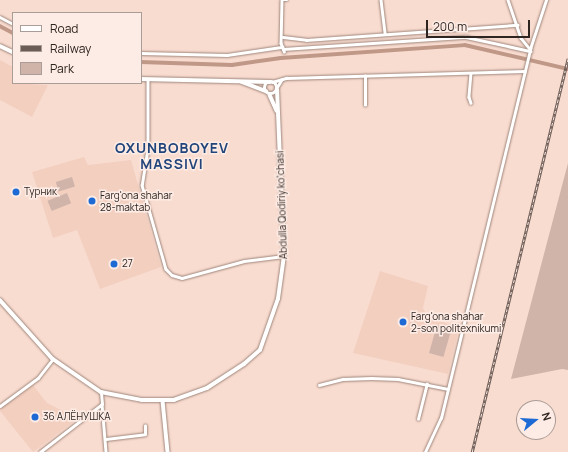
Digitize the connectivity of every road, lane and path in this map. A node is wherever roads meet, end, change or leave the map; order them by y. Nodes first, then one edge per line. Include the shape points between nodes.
1 (282, 0) edge
2 (286, 0) edge
3 (381, 0) edge
4 (508, 0) edge
5 (546, 0) edge
6 (0, 17) edge
7 (12, 23) edge
8 (517, 25) junction
9 (385, 34) junction
10 (283, 37) junction
11 (0, 46) edge
12 (283, 49) junction
13 (530, 50) junction
14 (12, 52) edge
15 (142, 53) edge
16 (525, 71) junction
17 (471, 73) junction
18 (365, 76) junction
19 (282, 78) junction
20 (142, 79) edge
21 (148, 79) junction
22 (240, 81) junction
23 (271, 82) junction
24 (277, 89) junction
25 (266, 92) junction
26 (270, 94) junction
27 (471, 103) dead end
28 (365, 105) dead end
29 (278, 114) junction
30 (284, 256) junction
31 (0, 300) edge
32 (53, 359) junction
33 (426, 384) junction
34 (319, 385) dead end
35 (448, 389) junction
36 (101, 392) junction
37 (163, 401) junction
38 (102, 404) junction
39 (0, 406) edge
40 (418, 419) dead end
41 (145, 426) dead end
42 (106, 439) junction
43 (40, 452) edge
44 (106, 452) edge
45 (168, 452) edge
46 (426, 452) edge

1 - 2 street
1 - 10 street
3 - 9 street
4 - 8 street
5 - 13 street
6 - 7 street
8 - 9 street
8 - 13 street via 521,38
9 - 10 street via 306,40
10 - 12 street
11 - 14 street
12 - 13 street via 466,37
12 - 15 street via 227,55
13 - 16 street
16 - 17 street
16 - 35 street
17 - 18 street
17 - 27 street
18 - 19 street
18 - 28 street
19 - 23 street
19 - 24 street
20 - 21 street
21 - 22 street
21 - 30 street via 148,149 142,185 166,269 172,275 182,278 242,261
22 - 23 street
22 - 25 street
23 - 24 street
23 - 25 street via 265,86
24 - 26 street
24 - 29 street, Abdulla Qodiriy koʻchasi
25 - 26 street
26 - 29 street, Abdulla Qodiriy koʻchasi
29 - 30 street, Abdulla Qodiriy koʻchasi
30 - 37 street, Abdulla Qodiriy koʻchasi via 278,299 260,350 244,364 207,388
31 - 32 street, Abdulla Qodiriy koʻchasi
32 - 36 street, Abdulla Qodiriy koʻchasi
32 - 39 street via 38,378
33 - 34 street via 372,378 343,379
33 - 35 street
33 - 40 street
35 - 46 street via 436,432
36 - 37 street, Abdulla Qodiriy koʻchasi via 134,399
36 - 38 street
37 - 45 street
38 - 42 street
38 - 43 street
41 - 42 street via 144,434
42 - 44 street

